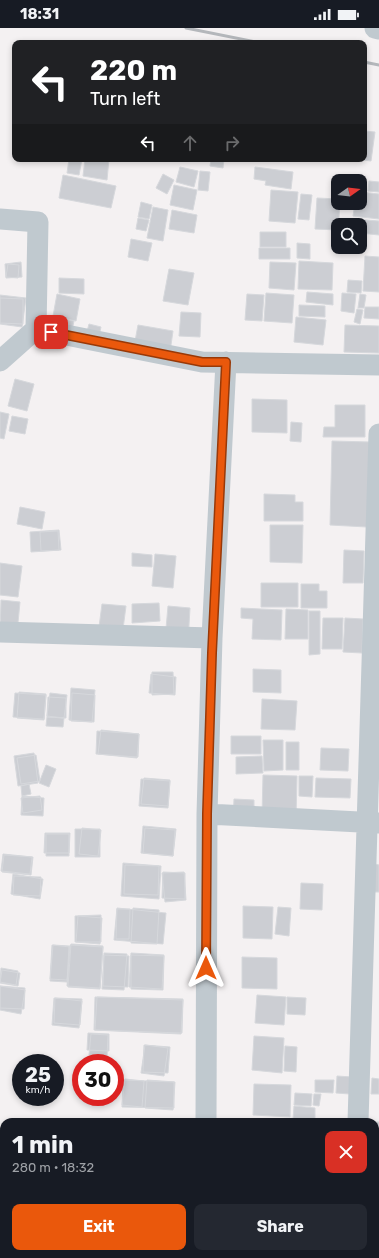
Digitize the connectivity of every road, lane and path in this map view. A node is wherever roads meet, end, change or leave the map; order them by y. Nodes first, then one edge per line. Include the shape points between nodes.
1 (375, 28) edge
2 (379, 29) edge
3 (0, 220) edge
4 (36, 329) junction
5 (0, 361) edge
6 (226, 362) junction
7 (379, 365) edge
8 (379, 434) edge
9 (0, 632) edge
10 (212, 638) junction
11 (207, 814) junction
12 (373, 822) edge
13 (206, 1118) edge
14 (358, 1118) edge

1 - 2 street
3 - 4 street via 38,222
4 - 5 street
4 - 6 street via 202,362
6 - 7 street
6 - 10 street
8 - 12 street
9 - 10 street
10 - 11 street
11 - 12 street
11 - 13 street
12 - 14 street

